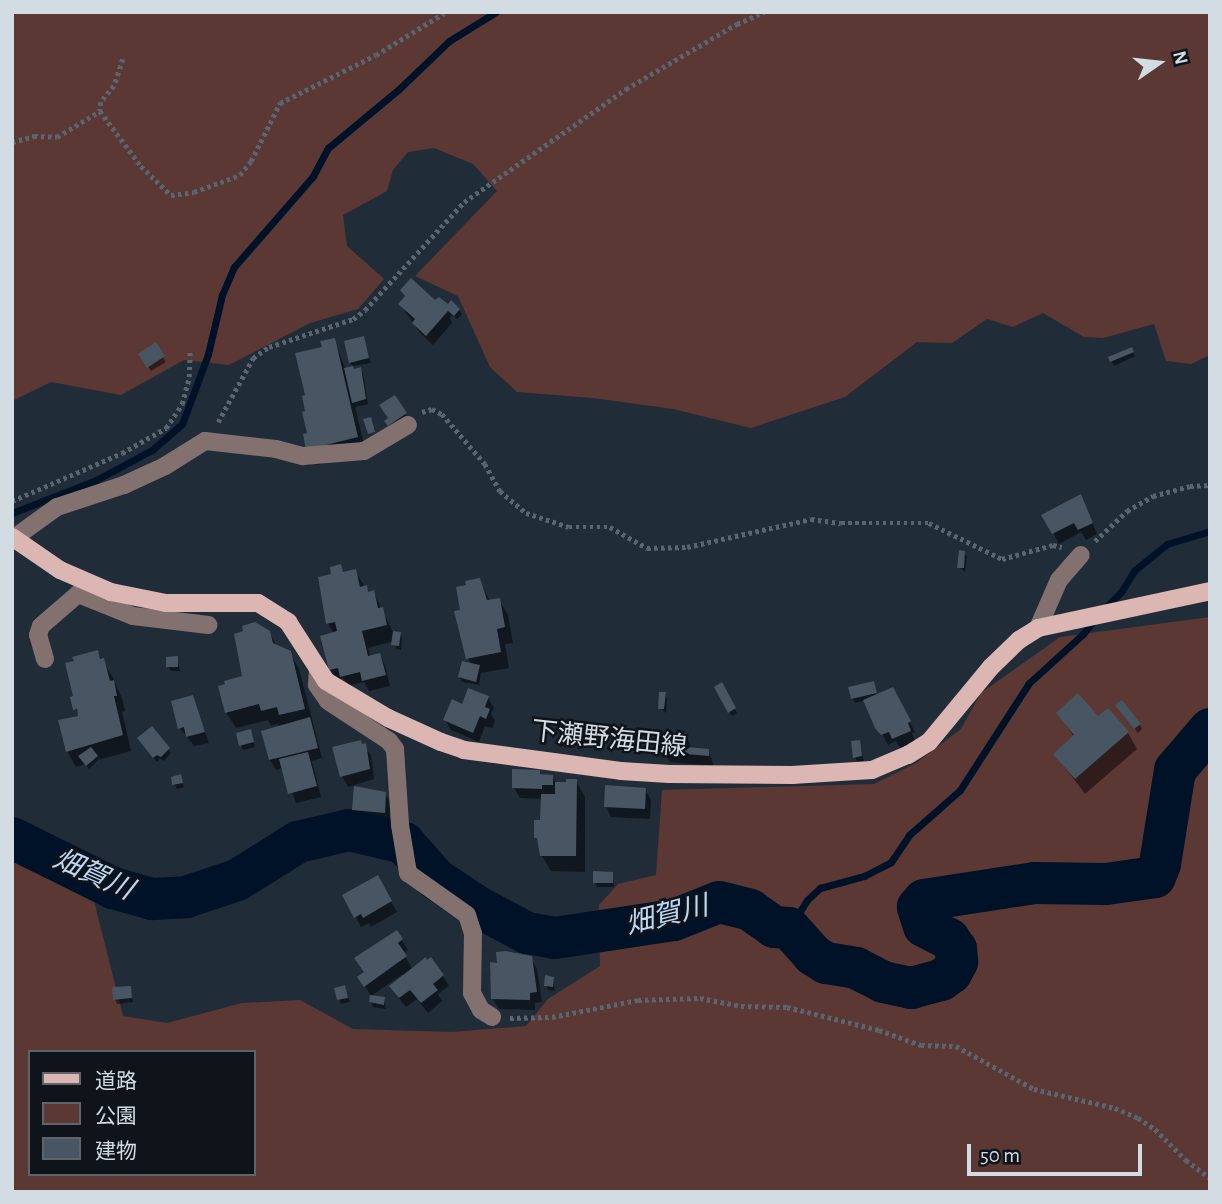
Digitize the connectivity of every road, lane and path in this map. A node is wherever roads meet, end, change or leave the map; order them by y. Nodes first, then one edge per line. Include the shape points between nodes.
1 (446, 12) edge
2 (764, 12) edge
3 (123, 59) dead end
4 (100, 111) junction
5 (12, 142) edge
6 (190, 350) dead end
7 (408, 425) joint
8 (205, 441) junction
9 (1210, 485) edge
10 (12, 502) edge
11 (13, 538) edge
12 (1081, 555) junction
13 (84, 589) junction
14 (1210, 591) edge
15 (208, 625) dead end
16 (1038, 628) junction
17 (46, 659) dead end
18 (318, 670) junction
19 (492, 1017) joint
20 (1210, 1178) edge

1 - 4 path via 376,55 280,103 240,175 194,192 171,195 141,166
2 - 8 path via 626,89 464,202 353,319 269,347 253,358
3 - 4 path
4 - 5 path via 57,137 34,136
6 - 10 path via 182,404 166,428
7 - 8 street via 364,451 303,456 248,444
7 - 12 path via 425,410 443,414 485,464 500,491 526,513 569,527 610,527 647,548 711,543 811,519 918,521 1003,558 1053,545
8 - 11 street via 124,485 57,507
9 - 12 path via 1153,496 1127,511
11 - 13 main road, 下瀬野海田線
12 - 16 street via 1059,580
13 - 15 street via 133,616
13 - 17 street via 41,626 38,635
13 - 18 main road, 下瀬野海田線 via 166,603 258,603 288,622
14 - 16 main road, 下瀬野海田線
16 - 18 main road, 下瀬野海田線 via 1019,640 975,684 929,742 872,770 806,774 712,776 621,771 464,750 388,718 326,681
18 - 19 street via 317,685 328,701 389,741 395,750 408,873 467,915 473,934 472,993 481,1010
19 - 20 path via 552,1017 638,1000 700,998 741,1006 787,1007 921,1045 956,1045 1034,1089 1115,1108 1155,1129

